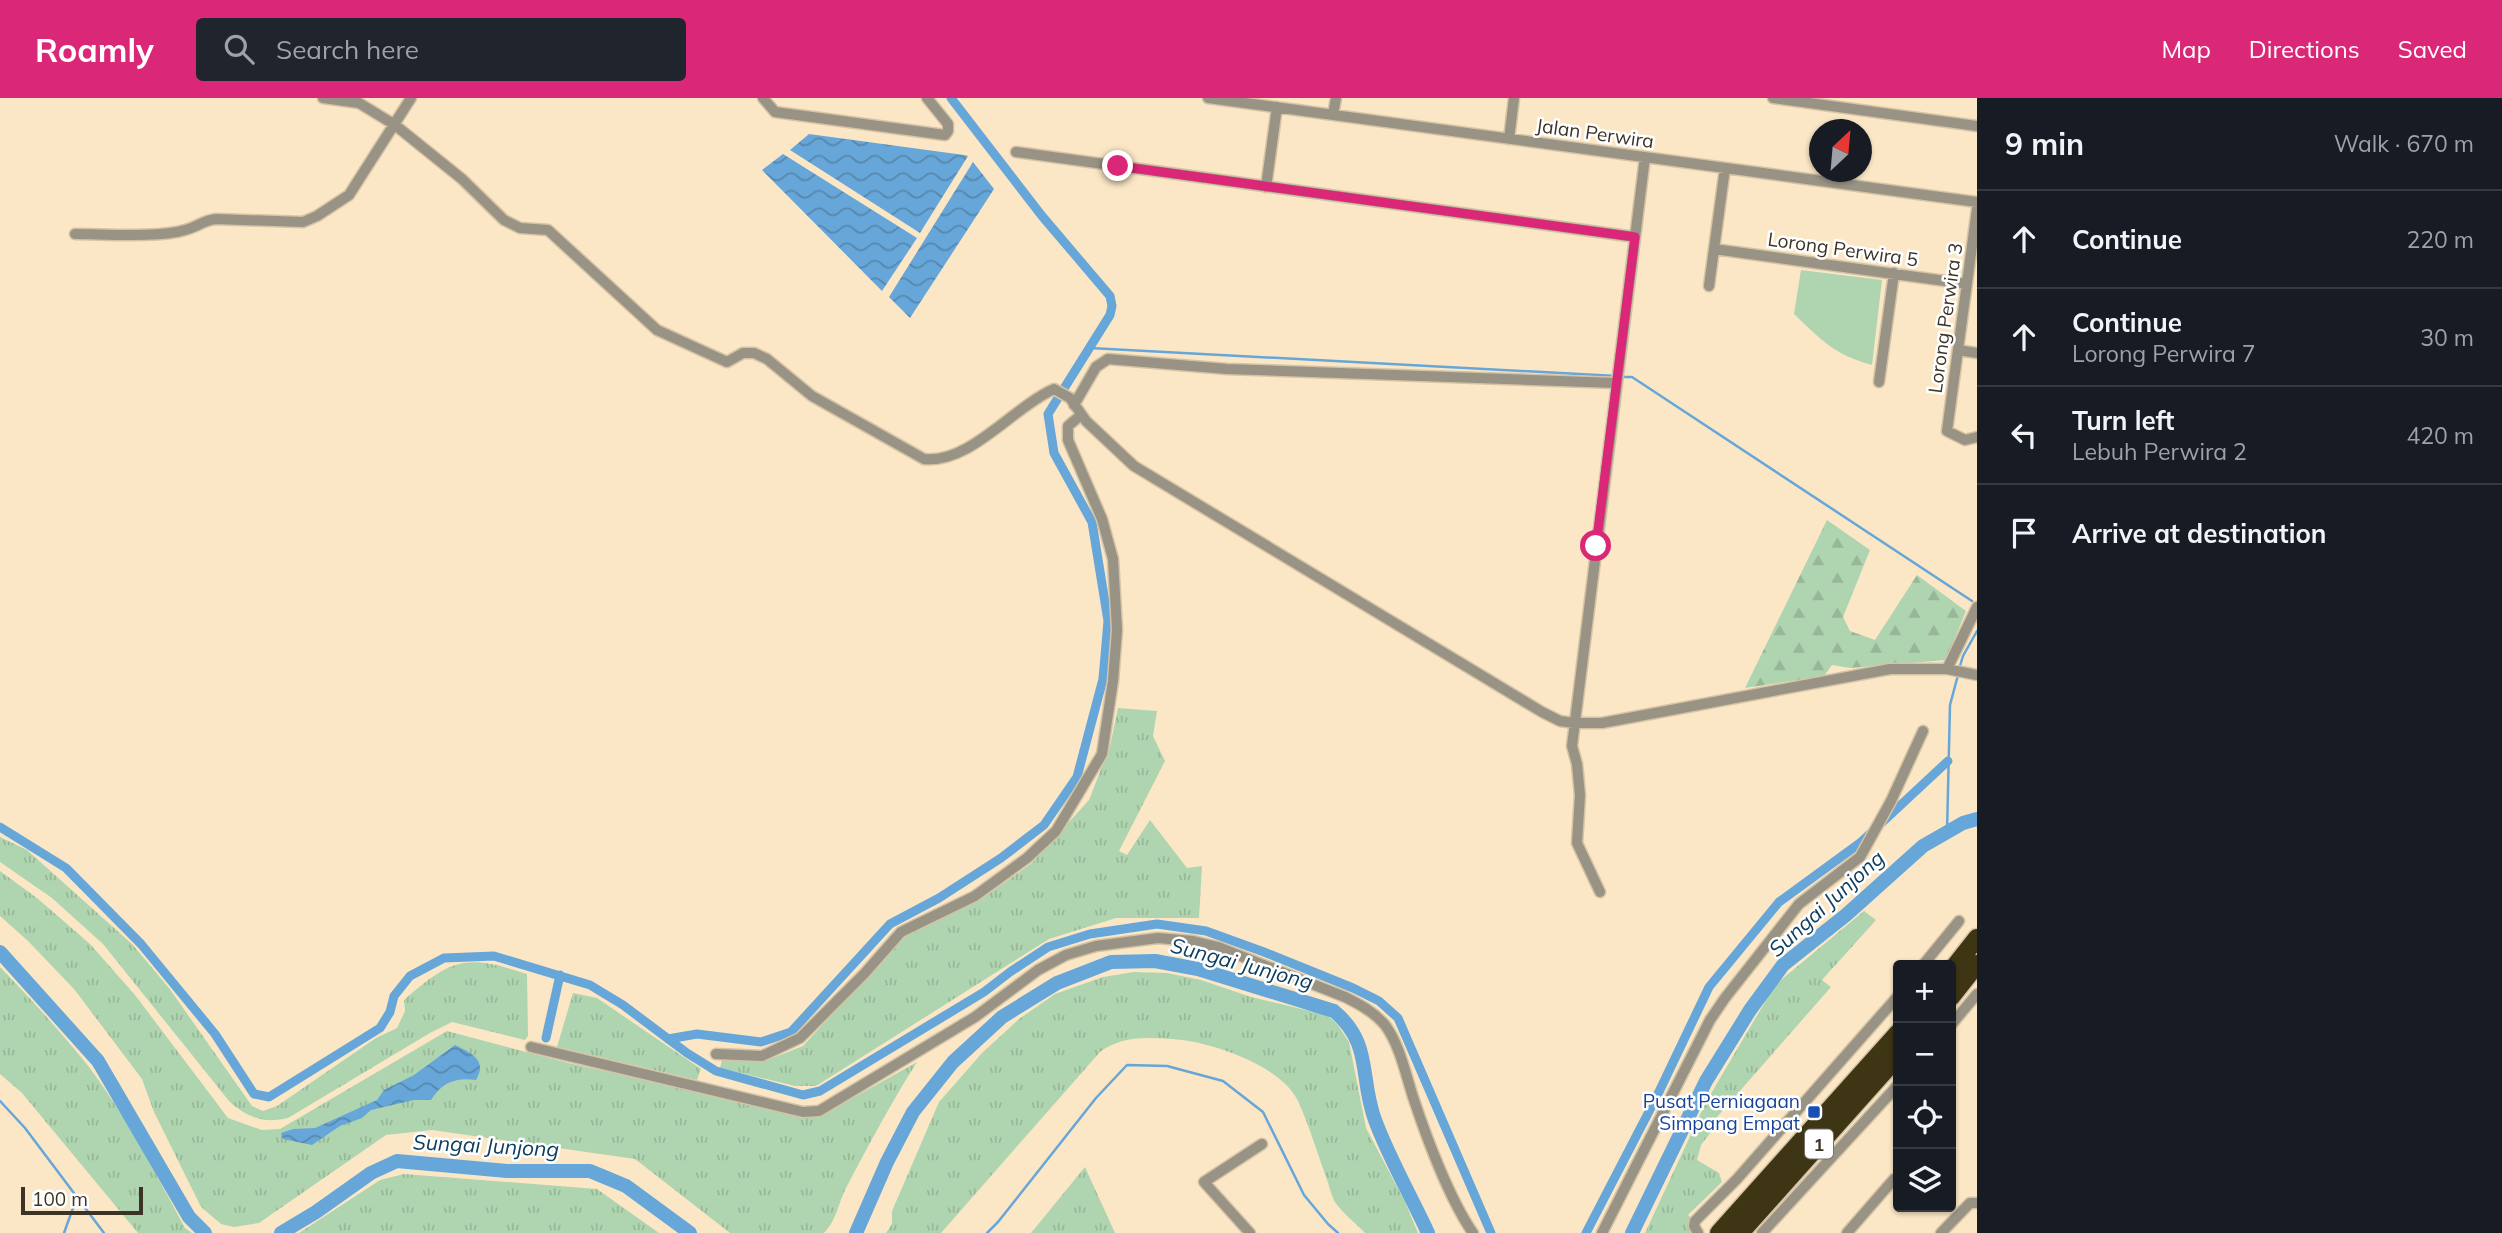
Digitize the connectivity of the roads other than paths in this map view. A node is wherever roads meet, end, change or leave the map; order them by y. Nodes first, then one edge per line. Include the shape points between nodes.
1 (323, 98) edge
2 (411, 98) edge
3 (763, 98) edge
4 (927, 98) edge
5 (1208, 98) edge
6 (1336, 98) edge
7 (1514, 98) edge
8 (1773, 98) edge
9 (360, 101) edge
10 (1278, 107) junction
11 (1333, 115) junction
12 (395, 125) junction
13 (1977, 126) edge
14 (1509, 139) junction
15 (1016, 152) dead end
16 (1645, 157) junction
17 (1725, 168) junction
18 (1266, 187) junction
19 (1977, 202) edge
20 (1977, 215) edge
21 (75, 234) dead end
22 (1635, 237) junction
23 (1714, 249) junction
24 (1894, 274) junction
25 (1967, 284) junction
26 (1709, 286) dead end
27 (1958, 351) junction
28 (1977, 353) edge
29 (1616, 382) junction
30 (1879, 382) dead end
31 (1072, 402) junction
32 (1081, 415) junction
33 (1977, 437) edge
34 (1977, 607) edge
35 (1956, 670) junction
36 (1977, 675) edge
37 (1574, 723) junction
38 (1923, 731) dead end
39 (1600, 892) dead end
40 (1959, 921) dead end
41 (1977, 939) edge
42 (1927, 960) edge
43 (1977, 964) edge
44 (1956, 965) edge
45 (1956, 991) edge
46 (1977, 994) edge
47 (1893, 1002) edge
48 (1953, 1023) edge
49 (1893, 1039) edge
50 (531, 1047) dead end
51 (716, 1054) dead end
52 (1893, 1062) edge
53 (1897, 1086) edge
54 (1262, 1144) dead end
55 (1893, 1181) edge
56 (1977, 1203) edge
57 (1250, 1233) edge
58 (1473, 1233) edge
59 (1602, 1233) edge
60 (1698, 1233) edge
61 (1719, 1233) edge
62 (1741, 1233) edge
63 (1762, 1233) edge
64 (1847, 1233) edge
65 (1941, 1233) edge

1 - 9 street
2 - 12 street
3 - 4 street via 775,112 945,135 948,124
5 - 10 street, Jalan Perwira
6 - 11 street
7 - 14 street
8 - 13 street
9 - 12 street
10 - 11 street, Jalan Perwira
10 - 18 street
11 - 14 street, Jalan Perwira
12 - 21 street via 349,195 303,222 216,219 163,233
12 - 31 street via 504,220 520,228 548,230 657,331 727,362 743,353 767,359 812,396 924,459 951,456 1054,389
14 - 16 street, Jalan Perwira
15 - 18 street
16 - 17 street, Jalan Perwira
16 - 22 street
17 - 19 street, Jalan Perwira
17 - 23 street
18 - 22 street
20 - 25 street, Lorong Perwira 3
22 - 29 street
23 - 24 street, Lorong Perwira 5
23 - 26 street
24 - 25 street, Lorong Perwira 5
24 - 30 street
25 - 27 street, Lorong Perwira 3
27 - 28 street
27 - 33 street, Lorong Perwira 3 via 1947,432 1965,440
29 - 31 street via 1227,369 1108,359 1096,367
29 - 37 street
31 - 32 street
32 - 37 street via 1134,466 1497,687 1560,721
32 - 51 street via 1068,426 1068,440 1102,519 1113,559 1117,630 1102,754 1056,831 975,896 901,932 800,1038 762,1056
34 - 35 street
35 - 36 street
35 - 37 street via 1890,669 1602,723
37 - 39 street via 1572,746 1580,795 1577,843
38 - 59 street via 1860,857 1799,904 1710,1020
40 - 42 street
41 - 44 highway
43 - 45 highway
46 - 48 street
47 - 60 street via 1695,1221
49 - 61 highway, 1
50 - 58 street via 803,1112 819,1111 975,1017 1014,986 1066,955 1126,940 1193,941 1345,997 1383,1022 1392,1035 1450,1189
52 - 62 highway, 1
53 - 63 street
54 - 57 street via 1204,1182
55 - 64 street
56 - 65 street via 1963,1208

